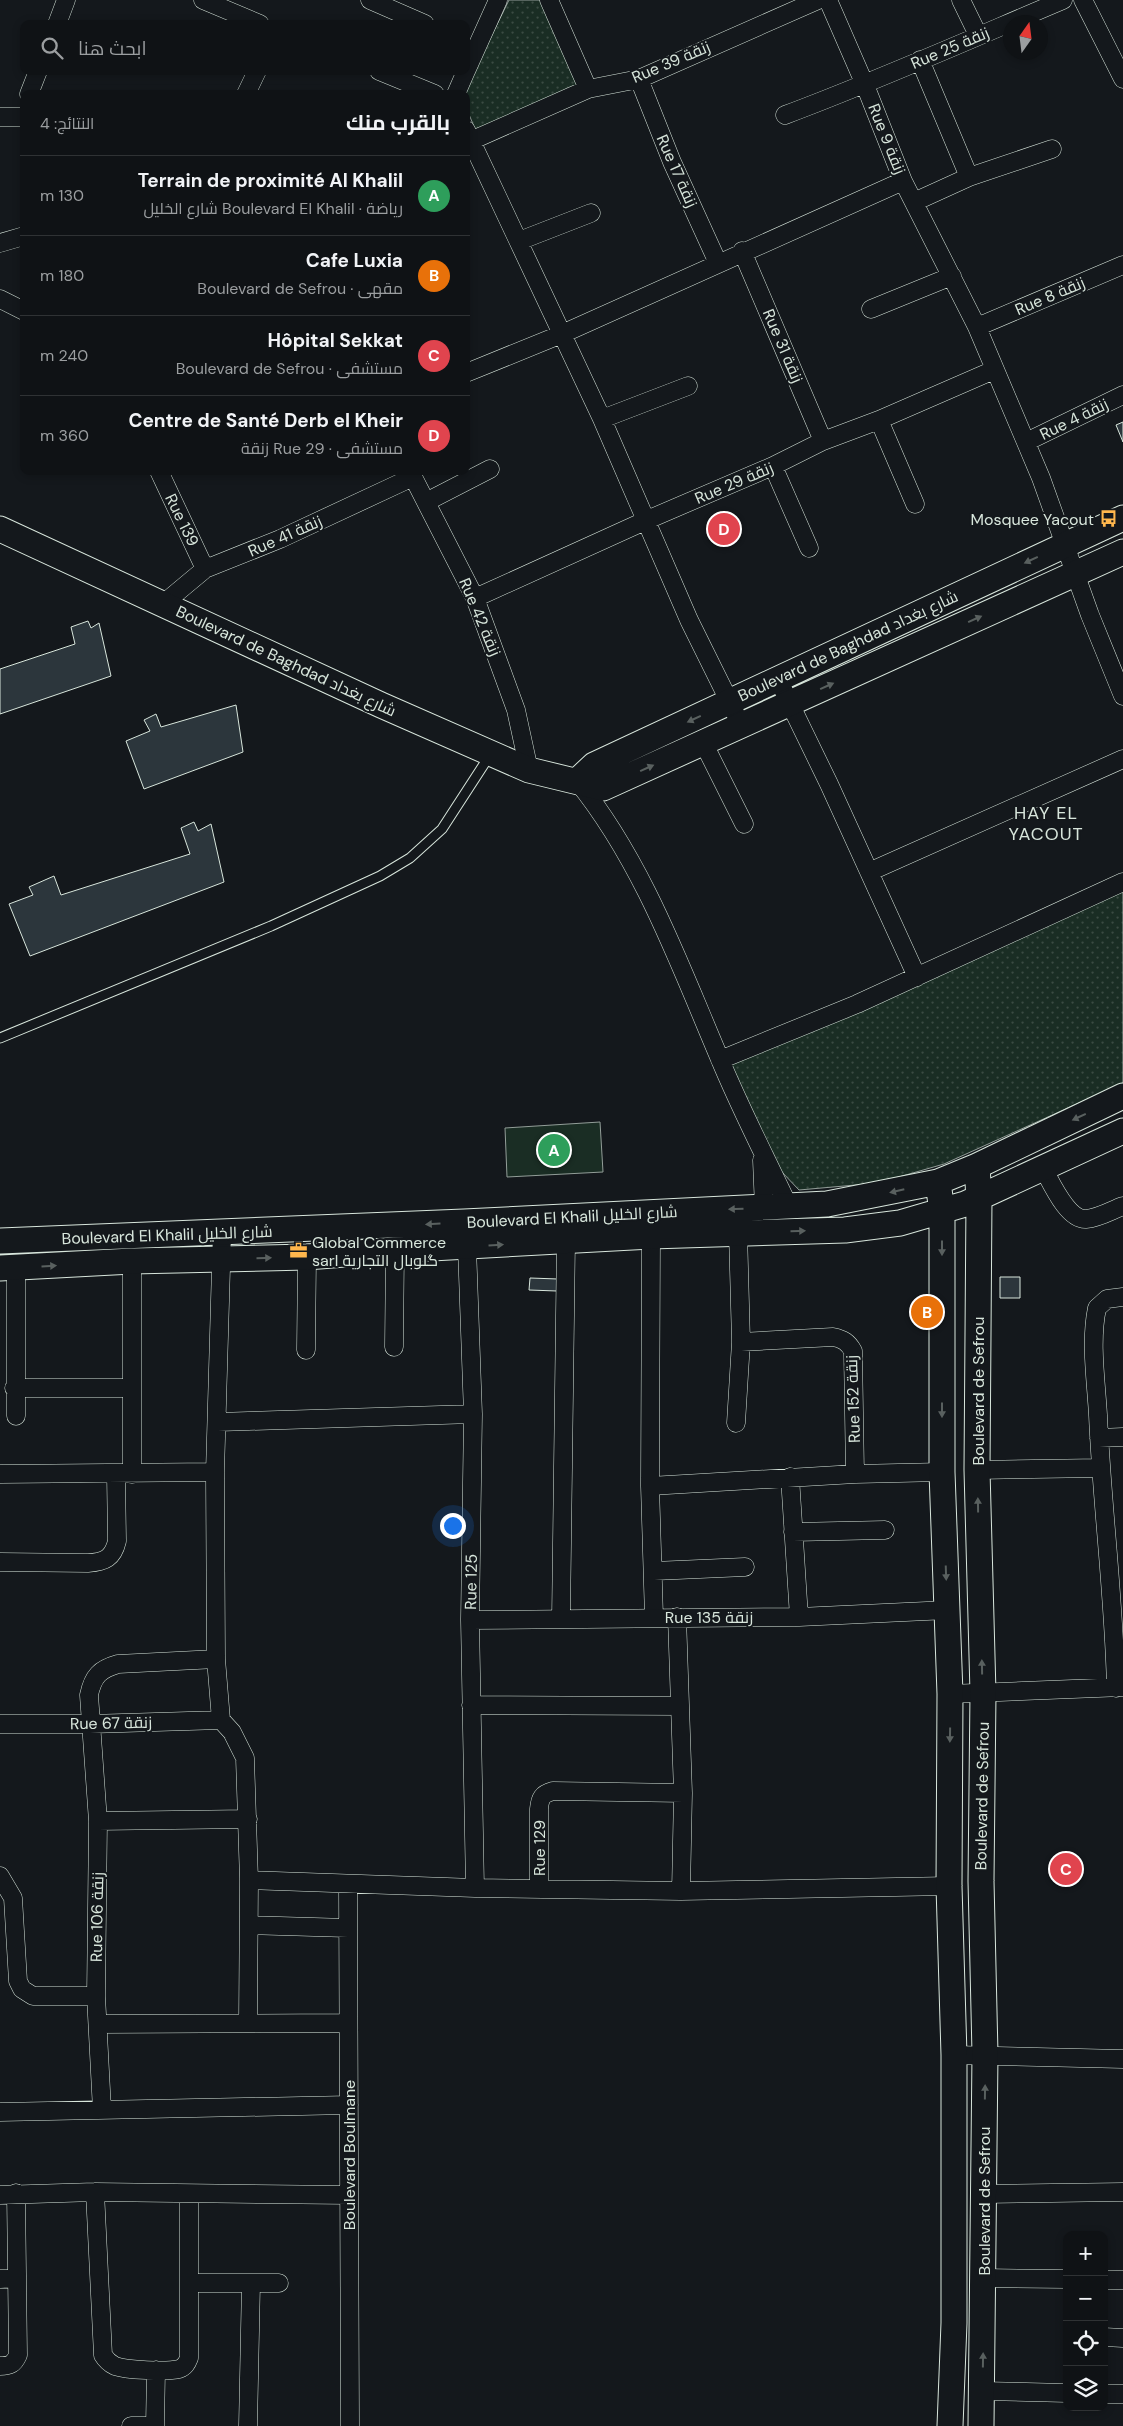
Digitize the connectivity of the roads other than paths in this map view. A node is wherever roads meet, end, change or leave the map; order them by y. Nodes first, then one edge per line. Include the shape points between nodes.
1 (66, 0) edge
2 (203, 0) edge
3 (370, 0) edge
4 (498, 0) edge
5 (549, 0) edge
6 (818, 0) edge
7 (828, 0) edge
8 (961, 0) edge
9 (1062, 0) edge
10 (1083, 0) edge
11 (58, 20) edge
12 (250, 20) edge
13 (416, 20) edge
14 (978, 35) junction
15 (472, 44) edge
16 (920, 60) junction
17 (36, 75) edge
18 (255, 75) edge
19 (389, 75) edge
20 (464, 75) edge
21 (639, 79) junction
22 (1123, 80) edge
23 (865, 85) junction
24 (588, 89) junction
25 (31, 90) edge
26 (248, 90) edge
27 (425, 90) edge
28 (458, 90) edge
29 (20, 113) edge
30 (785, 115) dead end
31 (0, 117) edge
32 (470, 137) edge
33 (470, 142) edge
34 (1052, 149) dead end
35 (969, 177) junction
36 (903, 181) junction
37 (914, 202) junction
38 (591, 213) dead end
39 (20, 237) edge
40 (519, 241) junction
41 (0, 243) edge
42 (742, 251) junction
43 (718, 263) junction
44 (1123, 265) edge
45 (952, 276) junction
46 (0, 299) edge
47 (20, 309) edge
48 (871, 309) dead end
49 (977, 328) junction
50 (562, 334) junction
51 (994, 370) junction
52 (470, 371) edge
53 (688, 386) dead end
54 (1123, 395) edge
55 (602, 419) junction
56 (879, 420) junction
57 (823, 441) junction
58 (1026, 442) junction
59 (773, 466) junction
60 (490, 469) dead end
61 (161, 475) edge
62 (410, 475) edge
63 (412, 475) edge
64 (426, 502) junction
65 (915, 504) dead end
66 (1123, 518) edge
67 (647, 520) junction
68 (0, 528) edge
69 (1065, 544) junction
70 (809, 548) dead end
71 (1123, 552) edge
72 (205, 569) junction
73 (1075, 574) junction
74 (475, 598) junction
75 (163, 604) junction
76 (778, 679) junction
77 (1123, 696) edge
78 (730, 701) junction
79 (790, 703) junction
80 (740, 725) junction
81 (703, 742) junction
82 (492, 753) junction
83 (1123, 759) edge
84 (529, 770) junction
85 (577, 781) junction
86 (744, 824) dead end
87 (869, 872) junction
88 (1123, 882) edge
89 (917, 977) junction
90 (0, 1038) edge
91 (720, 1060) junction
92 (1123, 1096) edge
93 (1123, 1131) edge
94 (761, 1152) junction
95 (976, 1166) junction
96 (1042, 1168) junction
97 (938, 1182) junction
98 (979, 1198) junction
99 (1123, 1206) edge
100 (776, 1207) junction
101 (942, 1212) junction
102 (738, 1232) junction
103 (222, 1233) junction
104 (651, 1236) junction
105 (566, 1240) junction
106 (0, 1241) edge
107 (467, 1247) junction
108 (395, 1250) junction
109 (307, 1257) junction
110 (222, 1258) junction
111 (132, 1261) junction
112 (8, 1268) edge
113 (1123, 1297) edge
114 (741, 1342) junction
115 (394, 1347) dead end
116 (306, 1350) dead end
117 (14, 1388) junction
118 (131, 1388) junction
119 (473, 1414) junction
120 (16, 1416) dead end
121 (218, 1422) junction
122 (736, 1423) dead end
123 (1123, 1437) edge
124 (1099, 1438) junction
125 (1100, 1468) junction
126 (977, 1470) junction
127 (215, 1472) junction
128 (942, 1472) junction
129 (0, 1474) edge
130 (124, 1474) junction
131 (855, 1474) junction
132 (790, 1477) junction
133 (650, 1486) junction
134 (885, 1530) dead end
135 (793, 1532) junction
136 (0, 1562) edge
137 (745, 1567) dead end
138 (654, 1572) junction
139 (948, 1610) junction
140 (654, 1617) junction
141 (677, 1617) junction
142 (799, 1617) junction
143 (561, 1619) junction
144 (470, 1620) junction
145 (216, 1659) junction
146 (1119, 1688) edge
147 (983, 1693) junction
148 (950, 1694) junction
149 (471, 1705) junction
150 (680, 1706) junction
151 (222, 1720) junction
152 (0, 1724) edge
153 (90, 1724) junction
154 (683, 1793) junction
155 (248, 1819) junction
156 (98, 1821) junction
157 (0, 1876) edge
158 (249, 1880) junction
159 (348, 1884) junction
160 (949, 1886) junction
161 (475, 1888) junction
162 (540, 1888) junction
163 (681, 1891) junction
164 (982, 1913) junction
165 (949, 1915) junction
166 (249, 1925) junction
167 (348, 1928) junction
168 (7, 1936) edge
169 (96, 1996) junction
170 (248, 2022) junction
171 (348, 2023) junction
172 (99, 2024) junction
173 (954, 2054) junction
174 (985, 2054) junction
175 (1123, 2059) edge
176 (349, 2105) junction
177 (102, 2110) junction
178 (0, 2112) edge
179 (95, 2192) junction
180 (1123, 2192) edge
181 (8, 2194) edge
182 (190, 2194) junction
183 (984, 2194) junction
184 (349, 2195) junction
185 (8, 2278) edge
186 (984, 2278) junction
187 (1063, 2280) edge
188 (1108, 2280) edge
189 (1123, 2280) edge
190 (189, 2283) junction
191 (252, 2283) junction
192 (279, 2283) dead end
193 (1108, 2337) edge
194 (1123, 2338) edge
195 (0, 2366) edge
196 (156, 2370) junction
197 (982, 2391) junction
198 (1063, 2393) edge
199 (1108, 2394) edge
200 (1123, 2394) edge
201 (131, 2426) edge
202 (155, 2426) edge
203 (248, 2426) edge
204 (350, 2426) edge
205 (950, 2426) edge
206 (981, 2426) edge

1 - 11 street
2 - 12 street
3 - 13 street
4 - 15 street
5 - 24 street
6 - 21 street, Rue 39 زنقة
7 - 23 street, Rue 9 زنقة
8 - 14 street
9 - 14 street, Rue 25 زنقة
10 - 22 street
14 - 16 street, Rue 25 زنقة
16 - 23 street, Rue 25 زنقة
16 - 35 street
17 - 25 street
18 - 26 street
19 - 27 street
20 - 28 street
21 - 24 street, Rue 39 زنقة
21 - 43 street, Rue 17 زنقة
23 - 30 street, Rue 25 زنقة
23 - 36 street, Rue 9 زنقة
24 - 32 street, Rue 39 زنقة
29 - 31 street
33 - 40 street
34 - 35 street
35 - 37 street
36 - 37 street, Rue 9 زنقة
36 - 42 street
37 - 45 street, Rue 9 زنقة
38 - 40 street
39 - 41 street
40 - 50 street
42 - 43 street
42 - 57 street, Rue 31 زنقة
43 - 50 street
44 - 49 street, Rue 8 زنقة
45 - 48 street
45 - 49 street, Rue 9 زنقة
46 - 47 street
49 - 51 street, Rue 9 زنقة
50 - 52 street
50 - 55 street
51 - 56 street, Rue 29 زنقة
51 - 58 street, Rue 9 زنقة
53 - 55 street
54 - 58 street, Rue 4 زنقة
55 - 67 street
56 - 57 street, Rue 29 زنقة
56 - 65 street
57 - 59 street, Rue 29 زنقة
58 - 69 street, Rue 9 زنقة
59 - 67 street, Rue 29 زنقة
59 - 70 street
60 - 64 street
61 - 72 street, Rue 139
62 - 72 street, Rue 41 زنقة via 280,539
63 - 64 street, Rue 42 زنقة
64 - 74 street, Rue 42 زنقة
66 - 69 street, Boulevard de Baghdad شارع بغداد
67 - 74 street, Rue 29 زنقة
67 - 78 street via 689,620
68 - 75 street, Boulevard de Baghdad شارع بغداد
69 - 73 street, Rue 9 زنقة
69 -> 76 street, Boulevard de Baghdad شارع بغداد
71 - 73 street, Boulevard de Baghdad شارع بغداد
72 - 75 street, Rue 41 زنقة
73 - 77 street, Rue 9 زنقة
79 -> 73 street, Boulevard de Baghdad شارع بغداد
74 - 84 street, Rue 42 زنقة via 516,710
75 - 82 street, Boulevard de Baghdad شارع بغداد
76 - 78 street, Boulevard de Baghdad شارع بغداد
76 - 79 street
78 - 80 street
78 -> 85 street, Boulevard de Baghdad شارع بغداد via 594,766
79 - 80 street, Boulevard de Baghdad شارع بغداد
79 - 87 street
80 - 81 street, Boulevard de Baghdad شارع بغداد
85 -> 81 street, Boulevard de Baghdad شارع بغداد via 603,788
81 - 86 street
82 - 84 street, Boulevard de Baghdad شارع بغداد
82 - 90 lane via 442,829 410,858 380,876 225,945
83 - 87 street
84 - 85 street, Boulevard de Baghdad شارع بغداد
85 - 91 street via 594,802 643,885
87 - 89 street
88 - 89 street
89 - 91 street
91 - 94 street
92 -> 95 street, Boulevard El Khalil شارع الخليل
93 - 96 street, Boulevard El Khalil شارع الخليل
94 - 100 street
94 - 100 street
95 - 97 street, Boulevard El Khalil شارع الخليل
95 - 98 street, Boulevard de Sefrou
96 - 98 street, Boulevard El Khalil شارع الخليل
96 - 99 street via 1068,1209 1079,1218
97 -> 100 street, Boulevard El Khalil شارع الخليل via 827,1204
97 - 101 street, Boulevard de Sefrou
98 - 101 street, Boulevard El Khalil شارع الخليل
98 - 126 street, Boulevard de Sefrou
100 -> 103 street, Boulevard El Khalil شارع الخليل
102 -> 101 street, Boulevard El Khalil شارع الخليل via 845,1230 900,1223
101 -> 128 street, Boulevard de Sefrou
102 - 104 street, Boulevard El Khalil شارع الخليل
102 - 114 street
103 - 106 street, Boulevard El Khalil شارع الخليل
103 - 110 street
104 - 105 street, Boulevard El Khalil شارع الخليل
104 - 133 street
107 -> 105 street, Boulevard El Khalil شارع الخليل
105 - 143 street
107 - 108 street, Boulevard El Khalil شارع الخليل
107 - 119 street, Rue 125
108 - 109 street, Boulevard El Khalil شارع الخليل
108 - 115 street
110 -> 109 street, Boulevard El Khalil شارع الخليل
109 - 116 street
110 - 111 street, Boulevard El Khalil شارع الخليل
110 - 121 street
112 -> 111 street, Boulevard El Khalil شارع الخليل
111 - 118 street
112 - 117 street
113 - 124 street via 1107,1299 1097,1308 1094,1339
114 - 122 street
114 - 131 street, Rue 152 زنقة via 832,1337 844,1340 853,1351
117 - 118 street
117 - 120 street
118 - 130 street
119 - 121 street
119 - 144 street, Rue 125
121 - 127 street
123 - 124 street
124 - 125 street
125 - 126 street
125 - 146 street
147 -> 126 street, Boulevard de Sefrou
127 - 130 street
127 - 145 street
128 - 131 street
128 -> 139 street, Boulevard de Sefrou
129 - 130 street
130 - 136 street via 117,1541 109,1558 88,1563
131 - 132 street
132 - 133 street
132 - 135 street
133 - 138 street
134 - 135 street
135 - 142 street
137 - 138 street
138 - 140 street
139 - 142 street, Rue 135 زنقة
139 - 148 street, Boulevard de Sefrou
140 - 141 street, Rue 135 زنقة
140 - 143 street, Rue 135 زنقة
141 - 142 street, Rue 135 زنقة
141 - 150 street
143 - 144 street, Rue 135 زنقة
144 - 149 street, Rue 125
145 - 151 street
145 - 153 street, Rue 106 زنقة via 105,1667 90,1689
146 - 147 street
147 - 148 street
147 - 164 street, Boulevard de Sefrou
148 -> 160 street, Boulevard de Sefrou
149 - 150 street
149 - 161 street, Rue 125
150 - 154 street
151 - 153 street, Rue 67 زنقة
151 - 155 street via 245,1758
152 - 153 street, Rue 67 زنقة
153 - 156 street, Rue 106 زنقة
154 - 162 street, Rue 129 via 553,1791 542,1797 539,1809
154 - 163 street
155 - 156 street
155 - 158 street
156 - 169 street, Rue 106 زنقة
157 - 168 street via 13,1898
158 - 159 street
158 - 166 street
159 - 161 street
159 - 167 street, Boulevard Boulmane
160 - 163 street
160 - 165 street, Boulevard de Sefrou
161 - 162 street
162 - 163 street
164 - 165 street
164 - 174 street, Boulevard de Sefrou
165 - 173 street, Boulevard de Sefrou
166 - 167 street
166 - 170 street
167 - 171 street, Boulevard Boulmane
168 - 169 street via 18,1981 28,1994 42,1997
169 - 172 street, Rue 106 زنقة
170 - 171 street
170 - 172 street
171 - 176 street, Boulevard Boulmane
172 - 177 street, Rue 106 زنقة
173 - 174 street
173 - 205 street, Boulevard de Sefrou via 954,2323
174 - 175 street
183 -> 174 street, Boulevard de Sefrou
176 - 177 street
176 - 184 street, Boulevard Boulmane
177 - 178 street
179 - 181 street
179 - 182 street
179 - 196 street via 103,2355 116,2366
180 - 183 street
181 - 185 street
182 - 184 street
182 - 190 street
183 - 186 street, Boulevard de Sefrou
184 - 204 street, Boulevard Boulmane
185 - 195 street via 18,2355 10,2366
186 - 187 street
197 -> 186 street, Boulevard de Sefrou
188 - 189 street
190 - 191 street
190 - 196 street via 189,2358 184,2367
191 - 192 street
191 - 203 street
193 - 194 street
196 - 202 street
197 - 198 street
197 - 206 street, Boulevard de Sefrou
199 - 200 street
201 - 202 street

